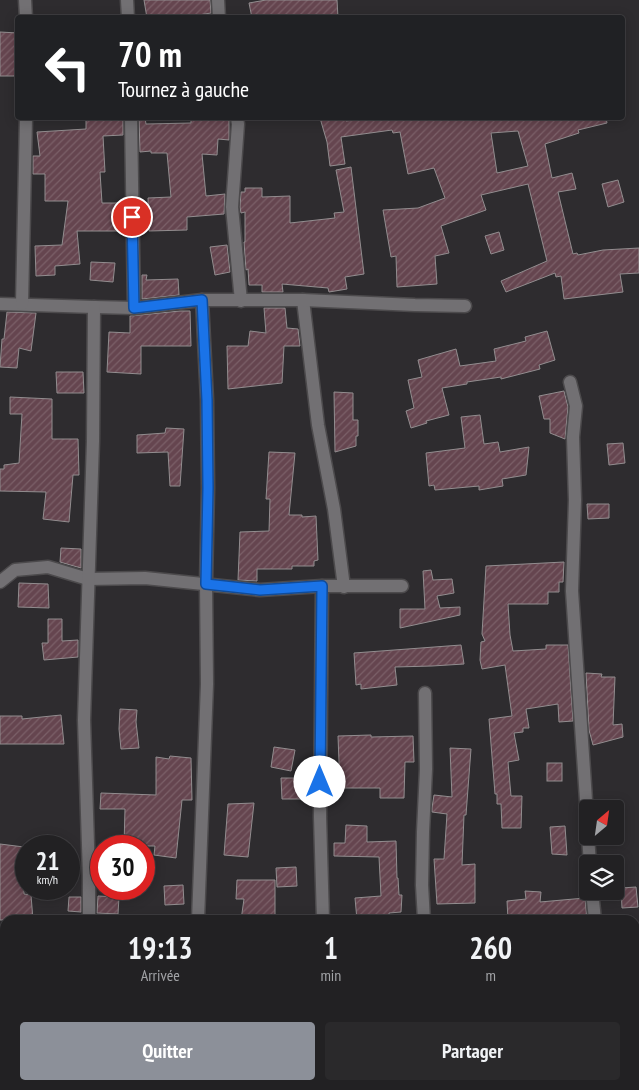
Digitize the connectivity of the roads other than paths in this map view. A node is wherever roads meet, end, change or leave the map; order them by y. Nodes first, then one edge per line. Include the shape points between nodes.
1 (25, 0) edge
2 (128, 0) edge
3 (218, 0) edge
4 (26, 15) edge
5 (128, 15) edge
6 (219, 15) edge
7 (26, 120) edge
8 (130, 120) edge
9 (237, 120) edge
10 (202, 300) junction
11 (303, 300) junction
12 (240, 301) junction
13 (0, 304) edge
14 (22, 304) junction
15 (464, 306) dead end
16 (94, 308) junction
17 (134, 308) junction
18 (570, 382) dead end
19 (88, 579) junction
20 (0, 582) edge
21 (206, 584) junction
22 (322, 586) junction
23 (402, 586) dead end
24 (344, 587) junction
25 (425, 693) dead end
26 (586, 800) edge
27 (593, 900) edge
28 (89, 915) edge
29 (198, 915) edge
30 (322, 915) edge
31 (424, 915) edge
32 (594, 915) edge

1 - 4 street
2 - 5 street
3 - 6 street
7 - 14 street
8 - 17 street
9 - 12 street via 232,208
10 - 12 street
10 - 17 street
10 - 21 street via 207,400
11 - 12 street
11 - 15 street
11 - 24 street via 318,425
13 - 14 street
14 - 16 street
16 - 17 street
16 - 19 street
18 - 26 street via 576,406 572,591
19 - 20 street via 48,567 15,570
19 - 21 street via 145,578
19 - 28 street via 84,720
21 - 22 street via 260,590
21 - 29 street via 208,684
22 - 24 street
22 - 30 street
23 - 24 street
25 - 31 street
27 - 32 street

